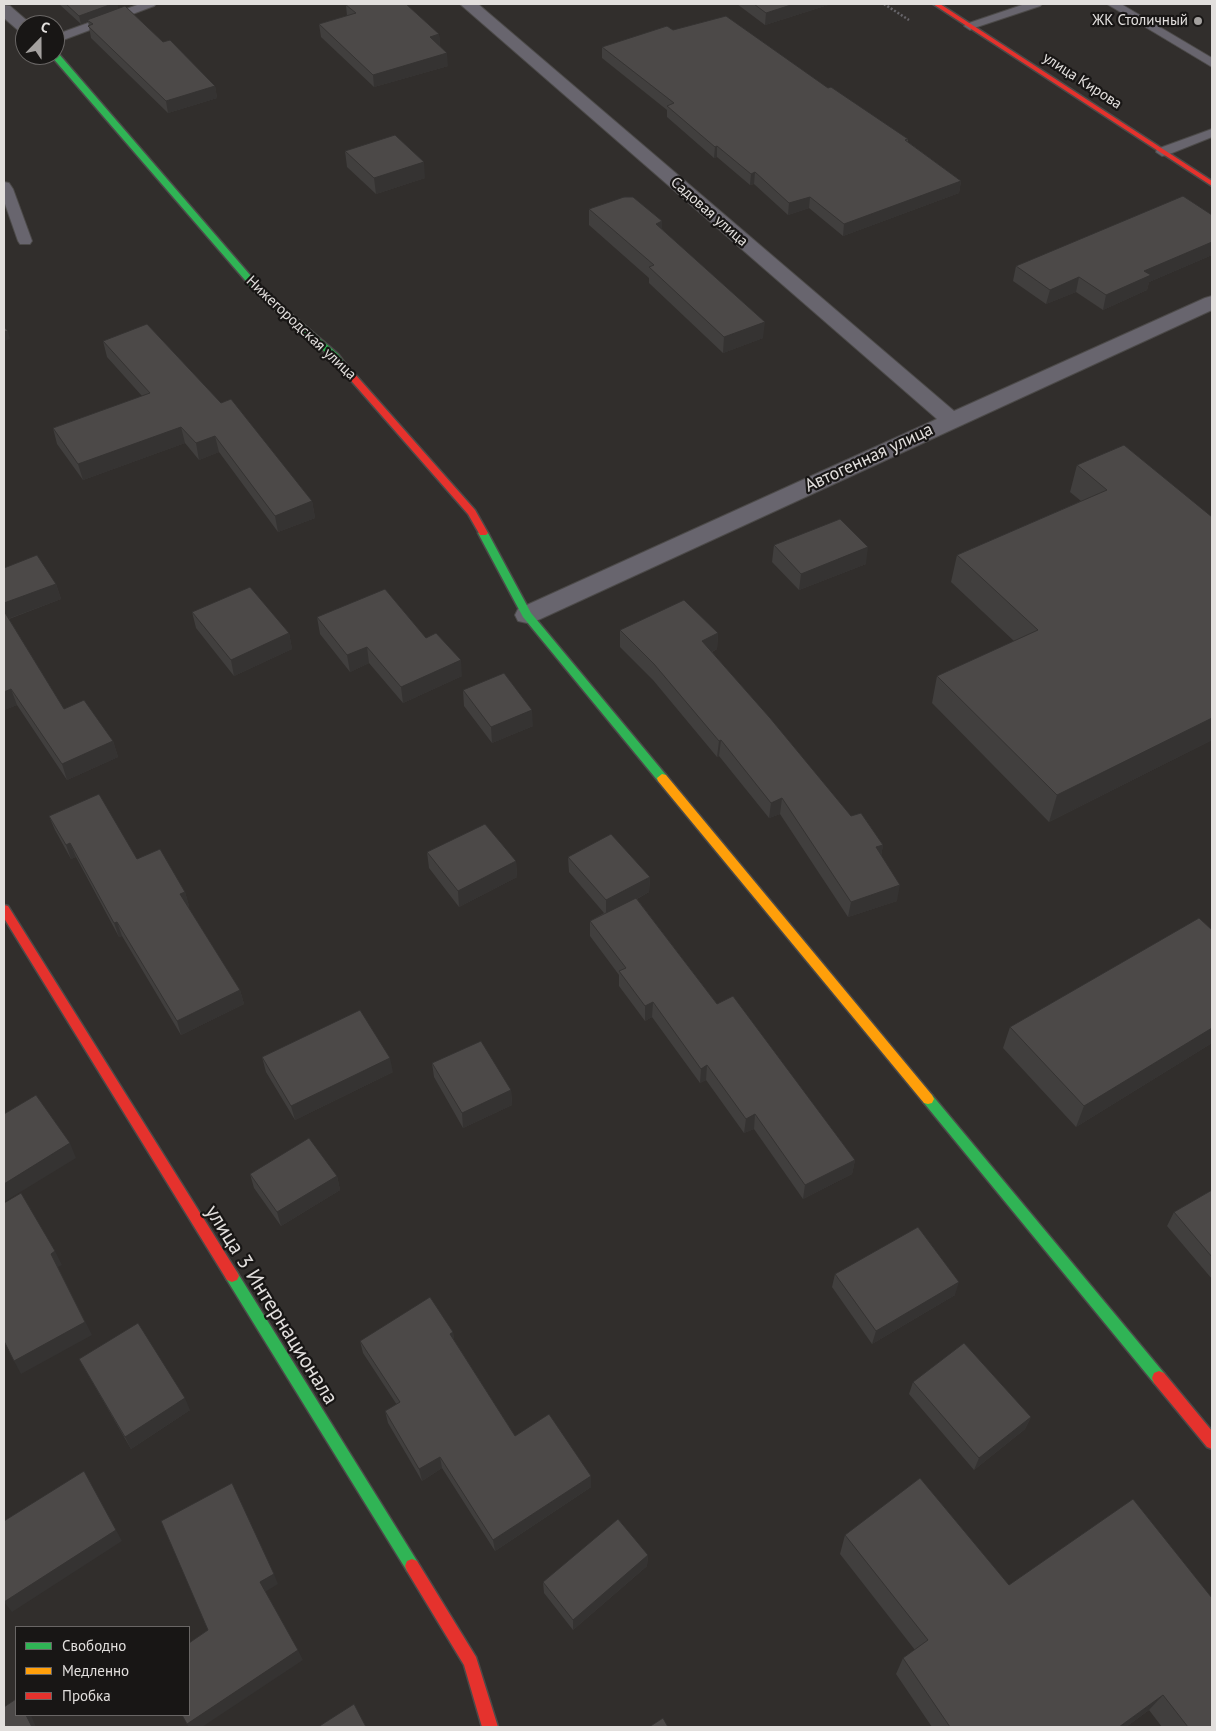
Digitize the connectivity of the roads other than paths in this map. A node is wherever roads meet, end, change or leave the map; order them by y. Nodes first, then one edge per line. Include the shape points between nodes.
1 (150, 4) edge
2 (468, 4) edge
3 (936, 4) edge
4 (1036, 4) edge
5 (1113, 4) edge
6 (4, 10) edge
7 (15, 19) edge
8 (970, 26) junction
9 (65, 35) edge
10 (1212, 62) edge
11 (64, 65) edge
12 (1212, 133) edge
13 (1162, 152) junction
14 (1212, 184) edge
15 (4, 186) edge
16 (25, 241) dead end
17 (1212, 302) edge
18 (951, 420) junction
19 (527, 614) junction
20 (4, 909) edge
21 (1212, 1442) edge
22 (490, 1727) edge

1 - 9 lane
2 - 18 street, Садовая улица
3 - 8 street, улица Кирова
4 - 8 lane
5 - 10 lane
6 - 7 street
8 - 13 street, улица Кирова
11 - 19 street, Нижегородская улица via 260,292 335,356 472,512
12 - 13 lane
13 - 14 street, улица Кирова
15 - 16 lane
17 - 18 street, Автогенная улица
18 - 19 street, Автогенная улица
19 - 21 street, Нижегородская улица
20 - 22 street, улица 3 Интернационала via 471,1662

